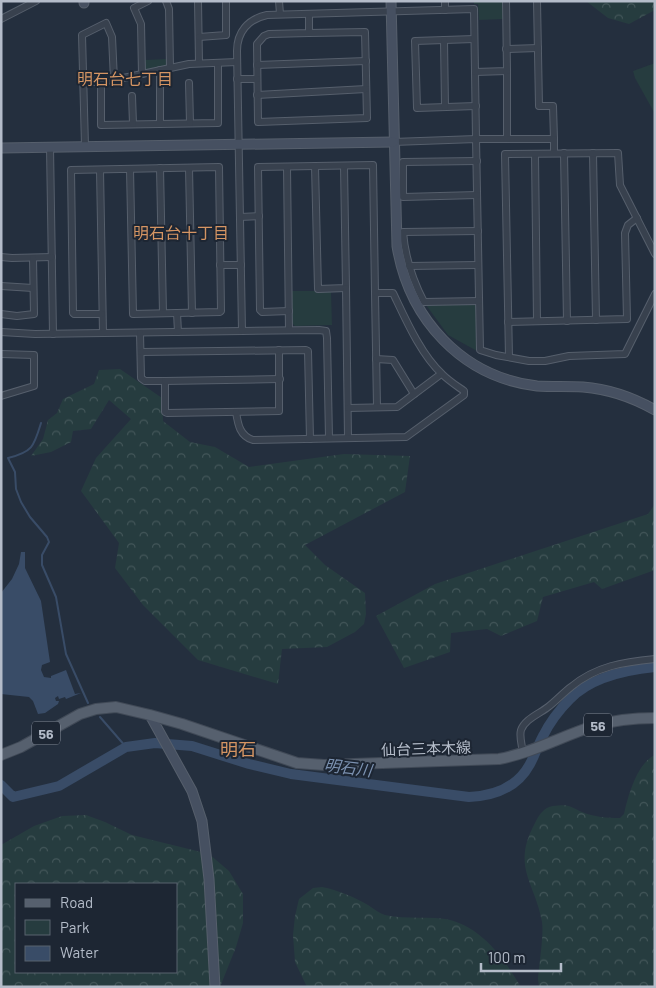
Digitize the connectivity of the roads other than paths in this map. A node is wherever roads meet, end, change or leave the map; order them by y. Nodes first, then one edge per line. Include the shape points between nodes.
1 (36, 1) edge
2 (148, 1) edge
3 (166, 1) edge
4 (198, 1) edge
5 (226, 1) edge
6 (279, 1) edge
7 (445, 1) edge
8 (506, 1) edge
9 (537, 1) edge
10 (391, 6) edge
11 (445, 10) junction
12 (280, 14) junction
13 (309, 14) junction
14 (1, 19) edge
15 (309, 33) junction
16 (199, 37) junction
17 (474, 39) junction
18 (444, 40) junction
19 (538, 48) junction
20 (506, 49) junction
21 (366, 61) junction
22 (237, 62) junction
23 (199, 63) junction
24 (218, 63) junction
25 (257, 65) junction
26 (170, 68) junction
27 (160, 70) junction
28 (507, 71) junction
29 (475, 72) junction
30 (142, 74) junction
31 (237, 79) junction
32 (257, 79) junction
33 (114, 80) junction
34 (101, 82) junction
35 (83, 83) junction
36 (189, 83) dead end
37 (366, 89) junction
38 (257, 95) junction
39 (132, 96) dead end
40 (476, 106) junction
41 (446, 107) junction
42 (133, 124) junction
43 (160, 124) junction
44 (190, 124) junction
45 (507, 139) junction
46 (554, 139) junction
47 (476, 140) junction
48 (393, 142) junction
49 (238, 144) junction
50 (85, 146) junction
51 (50, 147) junction
52 (1, 148) edge
53 (554, 153) junction
54 (564, 153) junction
55 (593, 153) junction
56 (535, 154) junction
57 (477, 161) junction
58 (287, 166) junction
59 (315, 166) junction
60 (344, 166) junction
61 (160, 168) junction
62 (190, 168) junction
63 (130, 169) junction
64 (100, 170) junction
65 (477, 195) junction
66 (259, 216) junction
67 (240, 217) junction
68 (637, 218) junction
69 (478, 231) junction
70 (655, 254) edge
71 (1, 257) edge
72 (52, 257) junction
73 (33, 258) junction
74 (241, 265) junction
75 (478, 265) junction
76 (220, 266) junction
77 (409, 266) junction
78 (1, 286) edge
79 (33, 288) junction
80 (346, 288) junction
81 (375, 293) junction
82 (655, 294) edge
83 (479, 301) junction
84 (289, 311) junction
85 (192, 312) junction
86 (163, 313) junction
87 (177, 313) junction
88 (1, 314) edge
89 (102, 314) junction
90 (596, 320) junction
91 (537, 321) junction
92 (567, 321) junction
93 (508, 322) junction
94 (289, 330) junction
95 (242, 331) junction
96 (1, 332) edge
97 (178, 332) junction
98 (103, 333) junction
99 (140, 333) junction
100 (54, 334) junction
101 (279, 350) junction
102 (141, 352) junction
103 (1, 354) edge
104 (509, 357) junction
105 (376, 359) junction
106 (441, 374) junction
107 (280, 379) junction
108 (165, 381) junction
109 (414, 394) junction
110 (1, 396) edge
111 (377, 407) junction
112 (348, 408) junction
113 (655, 410) edge
114 (236, 412) junction
115 (329, 438) junction
116 (348, 438) junction
117 (310, 439) junction
118 (655, 658) edge
119 (150, 714) junction
120 (655, 718) edge
121 (526, 752) junction
122 (1, 755) edge
123 (215, 987) edge

1 - 14 street
2 - 30 street via 134,8 141,24
3 - 26 street via 169,9
4 - 16 street
5 - 16 street via 226,35
6 - 12 street
7 - 11 street
8 - 20 street
9 - 19 street
10 - 11 street
10 - 13 street
10 - 48 street
11 - 17 street via 474,9
12 - 13 street
12 - 22 street via 257,17 246,26 238,40
13 - 15 street
15 - 21 street via 366,32
15 - 25 street via 264,36 257,44
16 - 23 street
17 - 18 street
17 - 29 street
18 - 41 street
18 - 41 street via 415,41 417,108
19 - 20 street
19 - 46 street via 539,106 552,106
20 - 28 street
21 - 25 street
21 - 37 street
22 - 24 street
22 - 31 street
23 - 24 street
23 - 26 street
24 - 44 street via 218,123
25 - 32 street
26 - 27 street
27 - 30 street
27 - 43 street
28 - 29 street
28 - 45 street
29 - 40 street
30 - 33 street
31 - 32 street
31 - 49 street
32 - 38 street
33 - 34 street
33 - 35 street via 112,37 106,23 82,35
34 - 35 street
34 - 42 street via 101,125
35 - 50 street
36 - 44 street
37 - 38 street
37 - 38 street via 367,118 258,122
39 - 42 street
40 - 41 street
40 - 47 street
42 - 43 street
43 - 44 street
45 - 46 street
45 - 47 street
46 - 53 street
47 - 48 street
47 - 57 street
48 - 49 street
48 - 113 street via 399,260 415,302 449,346 470,361 507,379 538,386 607,390
49 - 50 street
49 - 67 street
50 - 51 street
51 - 52 street
51 - 72 street
53 - 54 street
53 - 56 street
54 - 55 street
54 - 92 street
55 - 68 street via 618,153 620,185
55 - 90 street
56 - 91 street
56 - 93 street via 505,154
57 - 65 street
57 - 65 street via 403,162 403,197
58 - 59 street
58 - 66 street via 258,167
58 - 84 street
59 - 60 street
59 - 80 street via 318,288
60 - 80 street
60 - 81 street via 373,165
61 - 62 street
61 - 63 street
61 - 86 street
62 - 76 street via 219,167
62 - 85 street
63 - 64 street
63 - 86 street via 133,314
64 - 89 street
64 - 89 street via 71,170 71,190 73,313
65 - 69 street
66 - 67 street
66 - 84 street via 260,310
67 - 74 street
68 - 70 street
68 - 90 street via 628,225 625,233 627,320
69 - 75 street
69 - 77 street via 403,232
71 - 73 street
72 - 73 street
72 - 100 street
73 - 79 street
74 - 76 street
74 - 95 street
75 - 77 street
75 - 83 street
76 - 85 street via 221,311
77 - 83 street via 424,302
78 - 79 street
79 - 88 street via 33,316
80 - 112 street
81 - 105 street
81 - 106 street via 394,292 416,340
82 - 104 street via 625,354 569,356 545,361
83 - 104 street via 480,350
84 - 94 street
85 - 87 street
86 - 87 street
87 - 97 street
89 - 98 street
90 - 92 street
91 - 92 street
91 - 93 street
93 - 104 street
94 - 95 street
94 - 115 street via 323,330 327,334
95 - 97 street
96 - 100 street
97 - 99 street
98 - 99 street
98 - 100 street
99 - 102 street
101 - 102 street
101 - 107 street
101 - 117 street via 308,351
102 - 108 street via 141,378
103 - 110 street via 34,355 34,386
105 - 109 street via 393,360
105 - 111 street
106 - 109 street
106 - 116 street via 464,394 408,436
107 - 108 street
107 - 114 street via 279,412
108 - 114 street via 167,413
109 - 111 street via 397,407
111 - 112 street
112 - 116 street
114 - 117 street via 242,433 249,439
115 - 116 street
115 - 117 street
118 - 121 street via 605,667 572,686 525,724 520,736
119 - 121 main road, 仙台三本木線 / 56 via 271,755 309,764 484,761
119 - 122 main road, 仙台三本木線 / 56 via 116,707 90,711
119 - 123 street via 192,791 202,821 208,864
120 - 121 main road, 仙台三本木線 / 56 via 606,722

